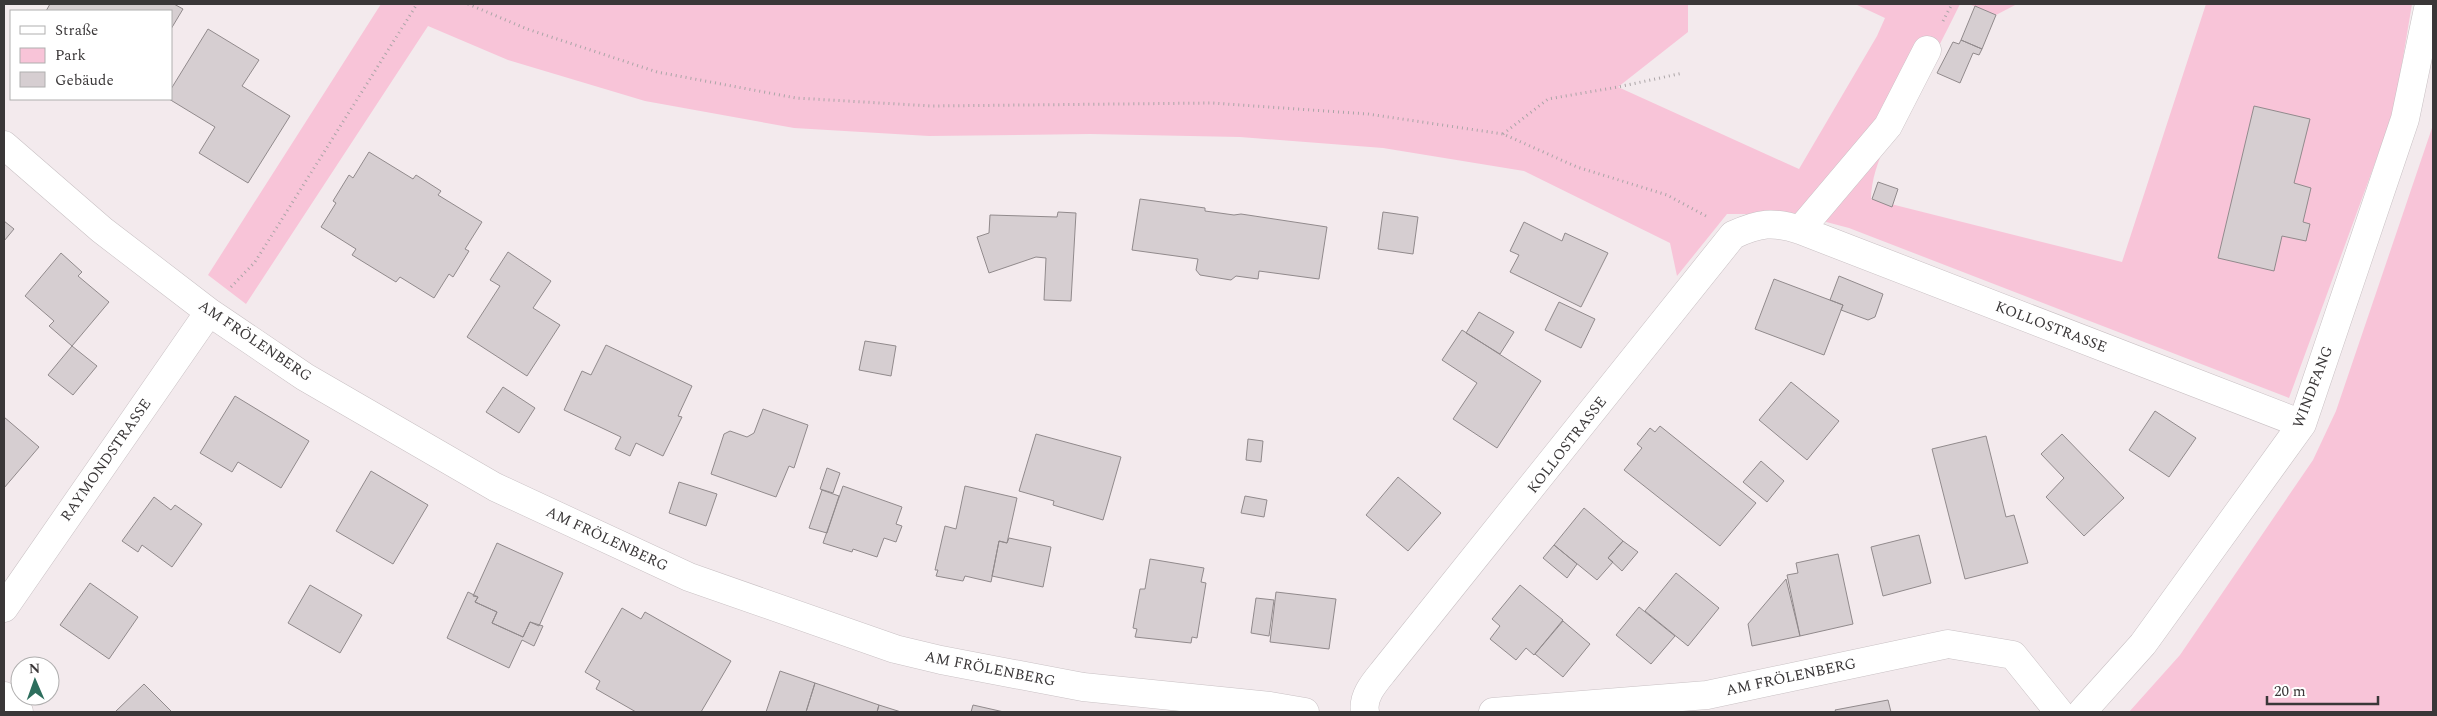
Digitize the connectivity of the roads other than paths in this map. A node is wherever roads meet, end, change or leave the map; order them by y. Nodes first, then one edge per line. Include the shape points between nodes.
1 (2429, 4) edge
2 (1928, 50) dead end
3 (4, 145) edge
4 (1800, 230) junction
5 (209, 312) junction
6 (2302, 424) junction
7 (4, 608) edge
8 (4, 696) edge
9 (19, 712) edge
10 (1305, 712) edge
11 (1365, 712) edge
12 (1493, 712) edge
13 (2059, 712) edge
14 (2082, 712) edge

1 - 6 street, WINDFANG via 2405,119
2 - 4 street via 1888,126
3 - 5 street, AM FRÖLENBERG via 102,230
4 - 6 street, KOLLOSTRASSE
4 - 11 street, KOLLOSTRASSE via 1771,223 1750,227 1733,235 1372,686 1365,700
5 - 7 street, RAYMONDSTRASSE
5 - 10 street, AM FRÖLENBERG via 305,377 495,487 689,578 895,649 942,660 1083,687
6 - 14 street, WINDFANG via 2142,644
8 - 9 street
12 - 13 street, AM FRÖLENBERG via 1706,695 1948,644 2013,655

